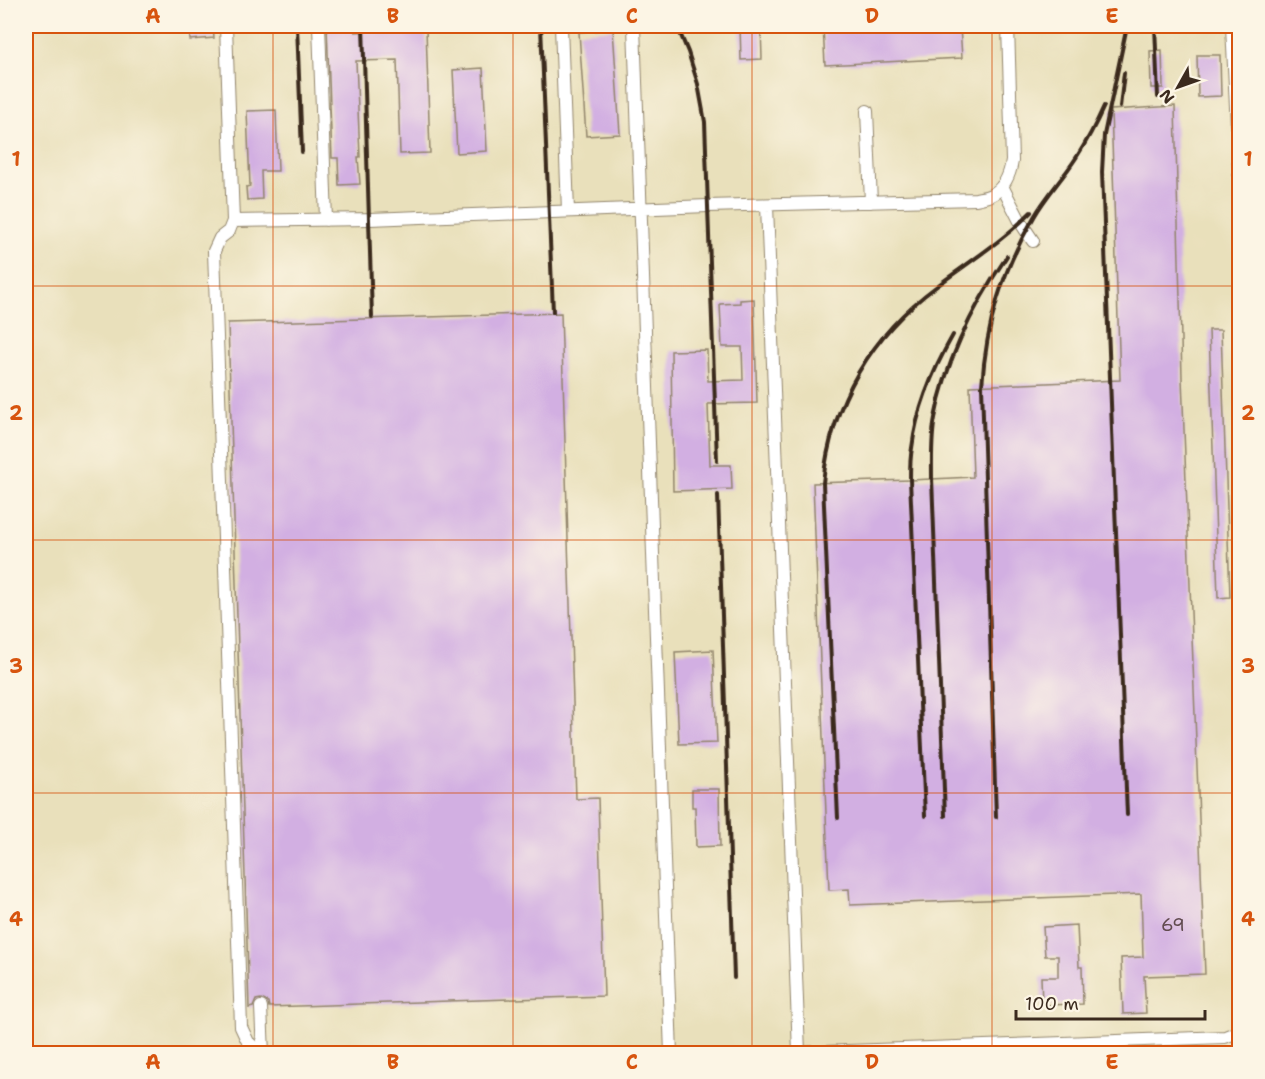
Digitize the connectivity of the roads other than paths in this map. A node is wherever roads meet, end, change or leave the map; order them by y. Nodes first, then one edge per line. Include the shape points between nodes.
1 (226, 26) edge
2 (319, 26) edge
3 (561, 26) edge
4 (634, 26) edge
5 (1008, 26) edge
6 (1232, 26) edge
7 (867, 111) dead end
8 (1002, 186) junction
9 (1239, 189) edge
10 (871, 202) junction
11 (767, 205) junction
12 (642, 208) junction
13 (568, 211) junction
14 (326, 219) junction
15 (233, 221) junction
16 (1033, 241) dead end
17 (261, 1007) dead end
18 (1239, 1030) edge
19 (262, 1053) edge
20 (671, 1053) edge
21 (767, 1053) edge
22 (798, 1053) edge

1 - 15 street
2 - 14 street
3 - 13 street
4 - 12 street
5 - 8 street via 1012,160
6 - 9 street
7 - 10 street
8 - 10 street via 991,195 976,199
8 - 16 street
10 - 11 street
11 - 12 street
11 - 22 street
12 - 13 street
12 - 20 street
13 - 14 street
14 - 15 street
15 - 19 street via 214,251 241,1027 248,1042
17 - 19 street
18 - 22 street via 1226,1037
21 - 22 street

